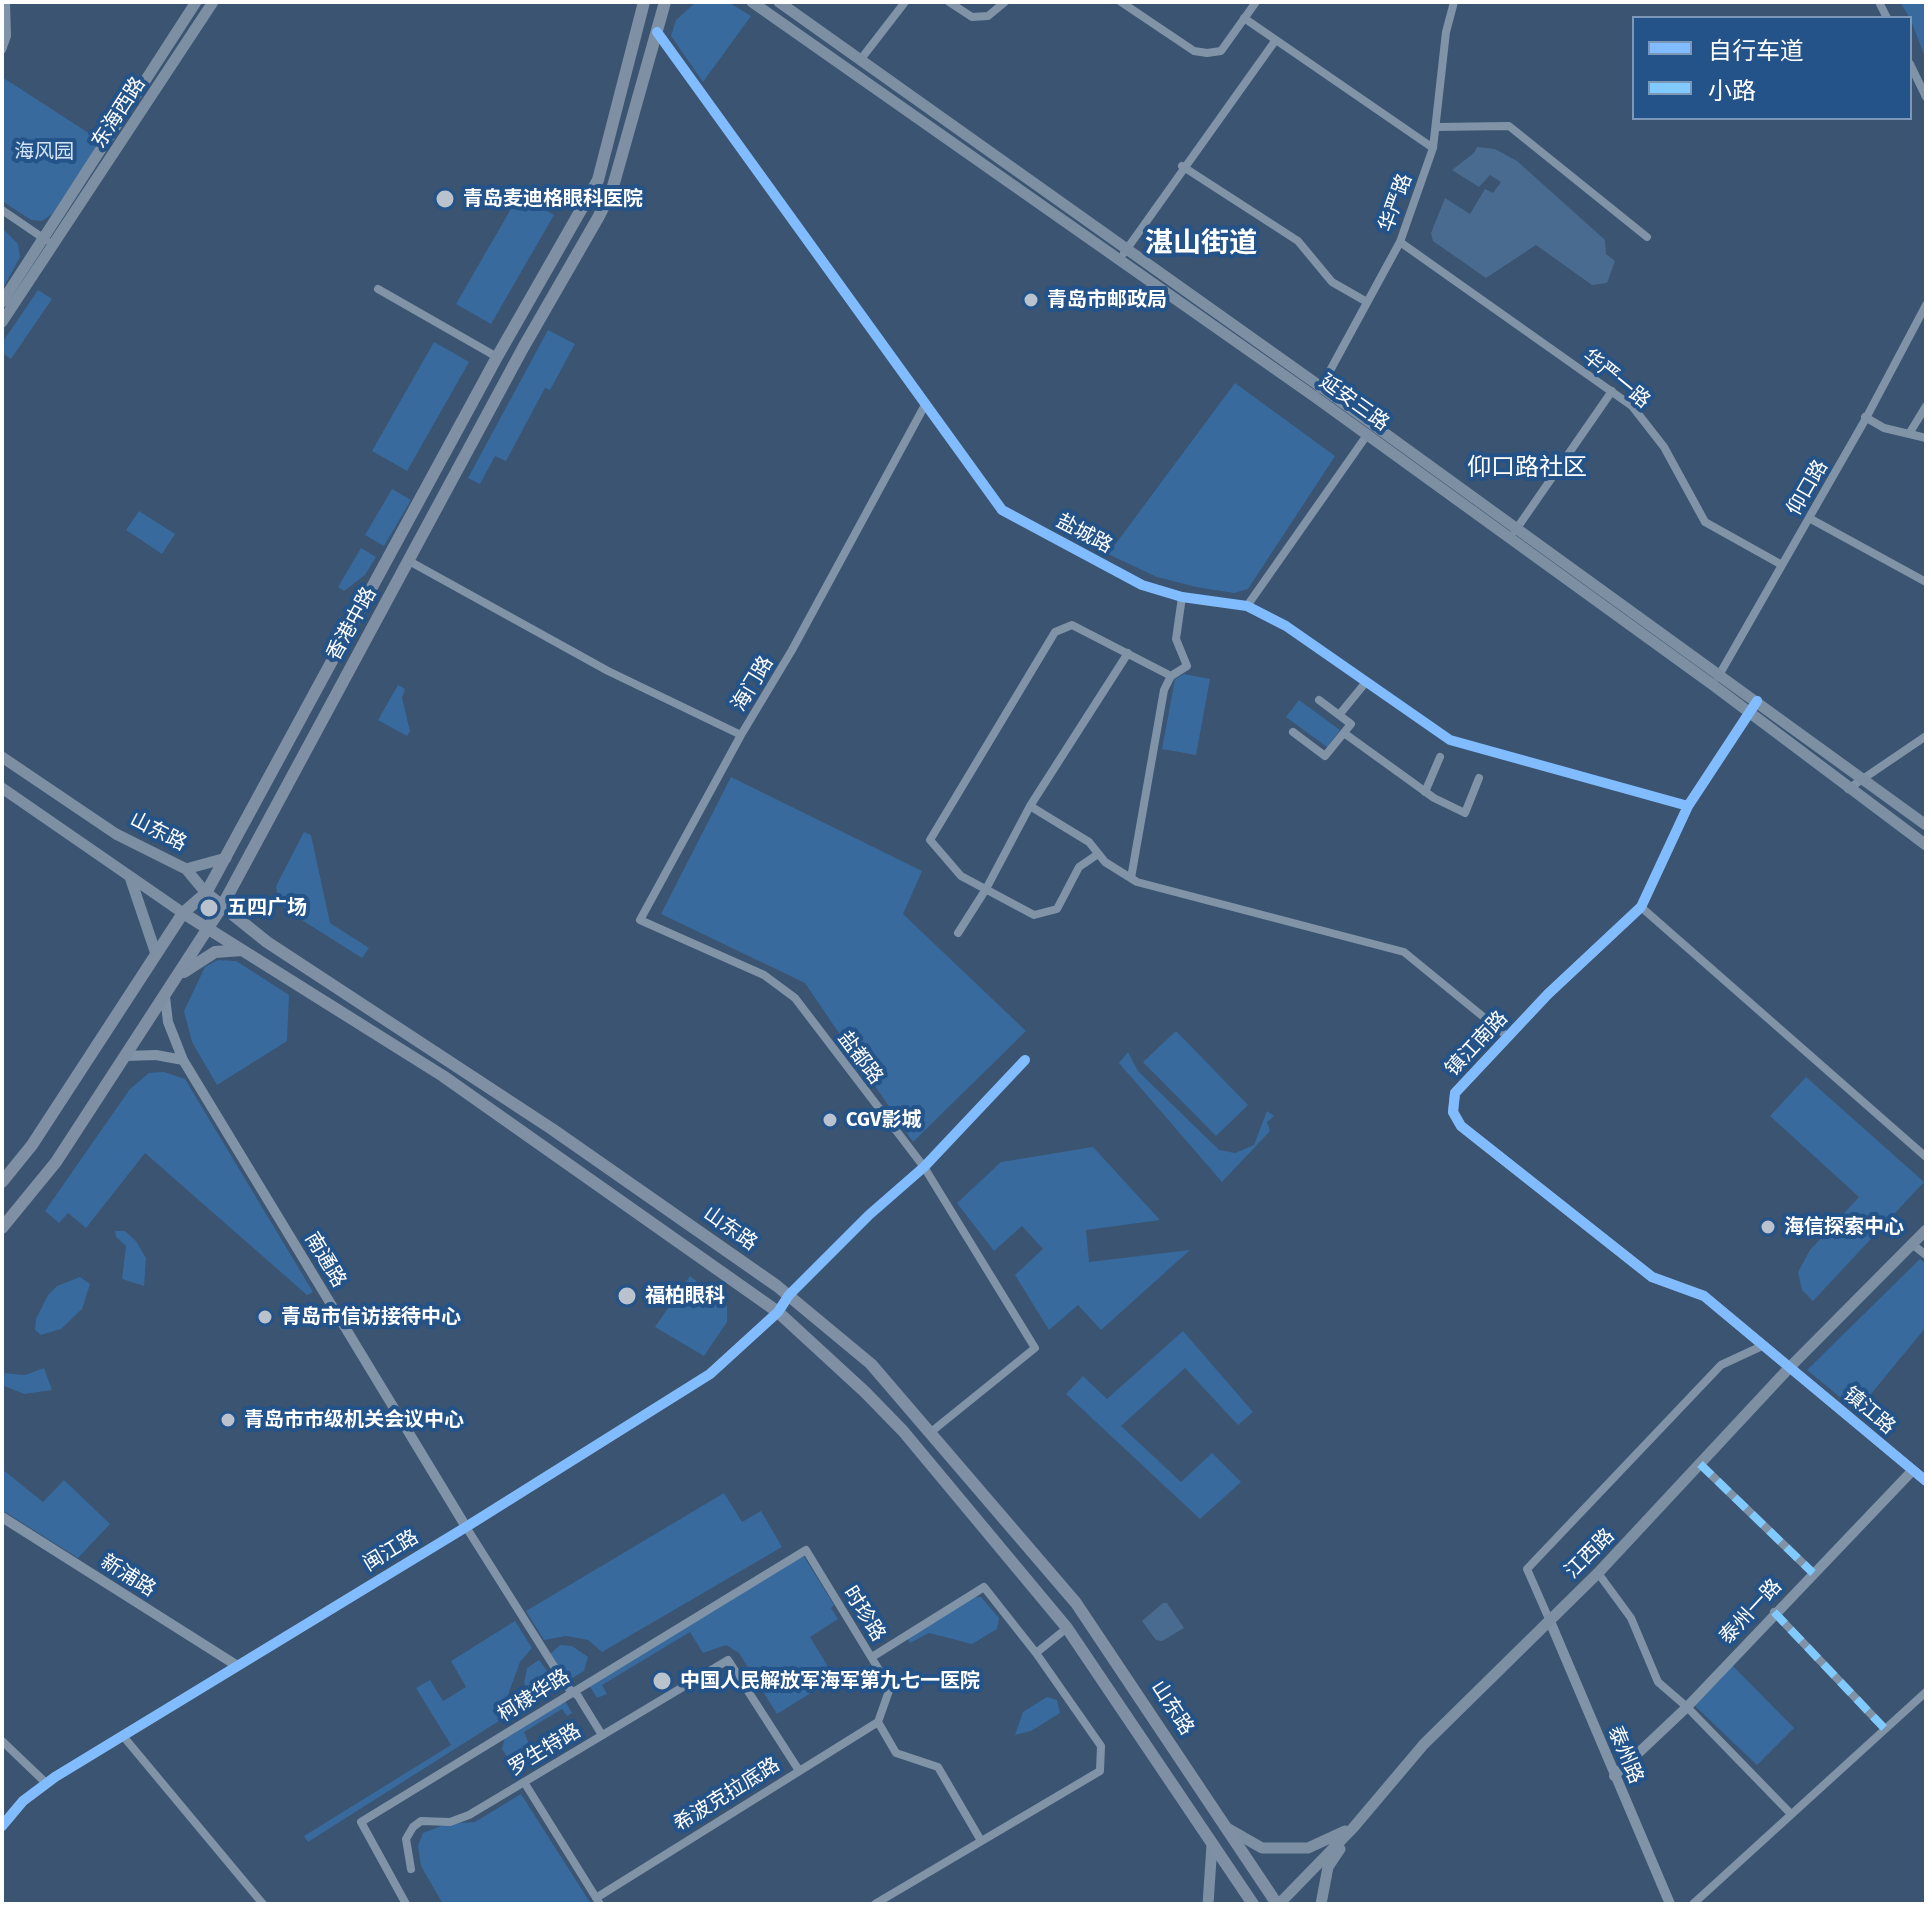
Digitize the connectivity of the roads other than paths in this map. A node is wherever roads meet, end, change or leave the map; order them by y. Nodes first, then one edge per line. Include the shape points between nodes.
1 (6, 2) edge
2 (196, 2) edge
3 (213, 2) edge
4 (644, 2) edge
5 (672, 2) edge
6 (752, 2) edge
7 (779, 2) edge
8 (905, 2) edge
9 (949, 2) edge
10 (1005, 2) edge
11 (1121, 2) edge
12 (1454, 2) edge
13 (1254, 5) edge
14 (664, 8) edge
15 (1244, 18) junction
16 (657, 32) junction
17 (1275, 41) junction
18 (2, 50) edge
19 (861, 59) junction
20 (1912, 68) edge
21 (1926, 97) edge
22 (1436, 127) junction
23 (1433, 148) junction
24 (1182, 166) junction
25 (2, 210) edge
26 (1647, 237) dead end
27 (48, 241) junction
28 (1400, 242) junction
29 (1127, 248) junction
30 (1119, 260) junction
31 (378, 289) dead end
32 (2, 302) edge
33 (1367, 302) junction
34 (1926, 305) edge
35 (2, 322) edge
36 (497, 357) junction
37 (1612, 391) junction
38 (1318, 392) junction
39 (925, 405) junction
40 (1926, 406) edge
41 (1865, 417) junction
42 (1909, 434) junction
43 (1367, 435) junction
44 (1926, 438) edge
45 (1809, 518) junction
46 (1513, 534) junction
47 (409, 561) junction
48 (1782, 565) junction
49 (1926, 582) edge
50 (1182, 597) junction
51 (1247, 606) junction
52 (1128, 653) junction
53 (1171, 676) junction
54 (1716, 679) junction
55 (1366, 682) junction
56 (1319, 700) dead end
57 (1757, 701) junction
58 (1750, 713) junction
59 (1339, 715) junction
60 (1293, 732) dead end
61 (1344, 733) junction
62 (741, 735) junction
63 (1926, 736) edge
64 (2, 757) edge
65 (1440, 757) dead end
66 (1479, 778) dead end
67 (1862, 779) junction
68 (2, 788) edge
69 (1848, 789) junction
70 (1425, 792) junction
71 (1030, 806) junction
72 (1688, 806) junction
73 (1926, 825) edge
74 (1926, 845) edge
75 (1098, 854) junction
76 (226, 858) junction
77 (186, 869) junction
78 (1131, 878) junction
79 (131, 880) junction
80 (986, 889) junction
81 (206, 893) junction
82 (1641, 907) junction
83 (221, 908) junction
84 (183, 913) junction
85 (209, 928) junction
86 (958, 933) dead end
87 (242, 950) junction
88 (156, 954) junction
89 (181, 974) junction
90 (165, 997) junction
91 (1508, 1037) junction
92 (126, 1056) junction
93 (183, 1060) junction
94 (1025, 1060) dead end
95 (1926, 1157) edge
96 (924, 1167) junction
97 (2, 1182) edge
98 (869, 1215) tunnel mouth
99 (2, 1228) edge
100 (1926, 1230) edge
101 (1912, 1244) junction
102 (1926, 1255) edge
103 (824, 1259) tunnel mouth
104 (789, 1295) junction
105 (778, 1312) junction
106 (1762, 1346) junction
107 (1789, 1368) junction
108 (931, 1432) junction
109 (1700, 1464) junction
110 (1913, 1470) junction
111 (1926, 1481) edge
112 (2, 1517) edge
113 (466, 1527) junction
114 (806, 1550) joint
115 (1598, 1573) junction
116 (1813, 1573) junction
117 (1774, 1612) junction
118 (1549, 1619) junction
119 (1067, 1628) junction
120 (1036, 1653) junction
121 (872, 1657) junction
122 (236, 1665) junction
123 (572, 1691) junction
124 (1926, 1692) edge
125 (1687, 1707) junction
126 (878, 1722) junction
127 (1885, 1729) junction
128 (602, 1735) junction
129 (123, 1736) junction
130 (2, 1741) edge
131 (798, 1769) junction
132 (1614, 1776) junction
133 (524, 1782) junction
134 (46, 1783) junction
135 (1791, 1814) junction
136 (2, 1826) edge
137 (1226, 1827) junction
138 (1353, 1828) junction
139 (980, 1839) junction
140 (1212, 1845) junction
141 (411, 1869) dead end
142 (598, 1901) edge
143 (1666, 1902) edge
144 (263, 1904) edge
145 (406, 1904) edge
146 (875, 1904) edge
147 (1208, 1904) edge
148 (1253, 1904) edge
149 (1278, 1904) edge
150 (1321, 1904) edge
151 (1693, 1904) edge

1 - 18 street
2 - 27 main road, 东海西路
3 - 27 main road, 东海西路
4 - 36 main road, 香港中路 via 598,180
5 - 14 main road
6 - 30 main road, 延安三路
7 - 19 main road, 延安三路
8 - 19 street
9 - 10 street via 972,17 988,16
11 - 15 street via 1194,51 1207,53 1221,51
12 - 22 street, 华严路
13 - 15 street
14 - 16 main road, 香港中路
15 - 17 street
16 - 39 street, 盐城路
16 - 47 main road, 香港中路 via 612,190
17 - 23 street
17 - 24 street
19 - 29 main road, 延安三路
20 - 21 street
22 - 23 street, 华严路
22 - 26 street via 1509,126
23 - 28 street, 华严路
24 - 29 street
24 - 33 street via 1298,241 1332,282
25 - 27 street
27 - 32 main road, 东海西路
27 - 35 main road, 东海西路
28 - 33 street, 华严路
28 - 37 street, 华严一路
29 - 30 street
29 - 38 main road, 延安三路
30 - 38 main road, 延安三路
31 - 36 street
33 - 38 street, 华严路
34 - 41 street, 仰口路
36 - 76 main road, 香港中路
37 - 46 street
37 - 48 street, 华严一路 via 1632,406 1664,447 1705,522
38 - 43 main road, 延安三路
38 - 46 main road, 延安三路
39 - 50 street, 盐城路 via 1002,510 1142,585
39 - 62 street, 海门路
40 - 42 street
41 - 42 street
41 - 45 street, 仰口路
42 - 44 street
43 - 46 main road, 延安三路
43 - 51 street
45 - 48 street, 仰口路
45 - 49 street
46 - 54 main road, 延安三路
47 - 62 street, 海门路 via 608,671
47 - 83 main road, 香港中路
48 - 54 street, 仰口路
50 - 51 street, 盐城路
50 - 53 street via 1176,639 1187,666
51 - 55 street, 盐城路 via 1286,626
52 - 53 street
52 - 71 street
52 - 80 street via 1072,625 1055,632 961,788 930,840 961,876
53 - 78 street via 1164,690
54 - 57 main road, 延安三路
54 - 58 main road, 延安三路
55 - 59 street
55 - 72 street, 盐城路 via 1450,740
56 - 59 street
57 - 58 street, 镇江南路
57 - 67 main road, 延安三路
58 - 69 main road, 延安三路
58 - 72 street, 镇江南路
59 - 61 street via 1351,724
60 - 61 street via 1325,756
61 - 70 street
62 - 96 street, 盐都路 via 640,920 764,975 795,998
63 - 67 street
64 - 77 main road, 山东路 via 116,834
65 - 70 street
66 - 70 street via 1465,813
67 - 69 street
67 - 73 main road, 延安三路
68 - 79 main road, 山东路
69 - 74 main road, 延安三路
71 - 75 street via 1089,842
71 - 80 street
72 - 82 street, 镇江南路
75 - 78 street
75 - 80 street via 1079,867 1057,909 1034,915
76 - 77 main road
76 - 81 main road, 香港中路
77 - 81 main road, 山东路
78 - 91 street via 1404,952
79 - 84 main road, 山东路
79 - 88 main road
80 - 86 street
81 - 83 main road, 山东路
81 - 84 main road, 香港中路
82 - 91 street, 镇江南路
82 - 95 street
83 - 85 main road, 香港中路
83 - 104 main road, 山东路
84 - 85 main road, 山东路
84 - 88 main road, 香港中路
85 - 87 main road, 山东路
85 - 89 main road, 香港中路
87 - 89 main road via 215,952
87 - 105 main road, 山东路 via 421,1061
88 - 97 main road, 香港中路 via 32,1145
89 - 90 main road, 香港中路
90 - 92 main road, 香港中路
90 - 93 street, 南通路
91 - 106 street, 镇江南路 via 1455,1093 1453,1112 1461,1126 1652,1277 1704,1296
92 - 93 street
92 - 99 main road, 香港中路 via 56,1162
93 - 113 street, 南通路
94 - 96 street
96 - 98 street
96 - 108 street, 盐都路 via 1035,1348
100 - 101 main road, 江西路
101 - 102 street
101 - 107 main road, 江西路
103 - 104 street
104 - 105 street, 闽江路
104 - 108 main road, 山东路 via 871,1364
105 - 113 street, 闽江路 via 710,1374
105 - 119 main road, 山东路 via 903,1431
106 - 107 street, 镇江南路
106 - 118 street via 1721,1365 1527,1569
107 - 109 main road, 江西路
107 - 110 street, 镇江路
108 - 137 main road, 山东路 via 1076,1603
109 - 115 main road, 江西路
109 - 116 street
110 - 111 street, 镇江路
110 - 116 street, 泰州一路
112 - 122 street, 新浦路
113 - 122 street, 闽江路
113 - 123 street
114 - 121 street, 时珍路
114 - 123 street, 柯棣华路
115 - 118 main road, 江西路
115 - 125 street via 1631,1618 1658,1682
116 - 117 street, 泰州一路
117 - 125 street, 泰州一路
117 - 127 street
118 - 132 street, 泰州路
118 - 138 main road, 江西路 via 1424,1744
119 - 120 street
119 - 140 main road, 山东路
120 - 121 street via 984,1587
120 - 139 street via 1101,1746 1100,1771
121 - 126 street, 时珍路 via 890,1688
122 - 129 street, 闽江路
123 - 128 street
123 - 145 street, 柯棣华路 via 361,1822
124 - 127 street
125 - 132 street, 泰州一路
125 - 135 street
126 - 131 street, 希波克拉底路
126 - 139 street via 896,1753 938,1767
127 - 135 street
128 - 131 street, 罗生特路 via 728,1660
128 - 133 street, 罗生特路
129 - 134 street, 闽江路
129 - 144 street
130 - 134 street
131 - 142 street, 希波克拉底路
132 - 143 street, 泰州路
133 - 141 street, 罗生特路 via 459,1820 421,1821 413,1827 406,1839
133 - 142 street
134 - 136 street, 闽江路
135 - 151 street
137 - 138 main road via 1262,1848 1308,1848
137 - 149 main road, 山东路
138 - 149 main road, 江西路
138 - 150 main road via 1328,1867
139 - 146 street
140 - 147 main road
140 - 148 main road, 山东路

